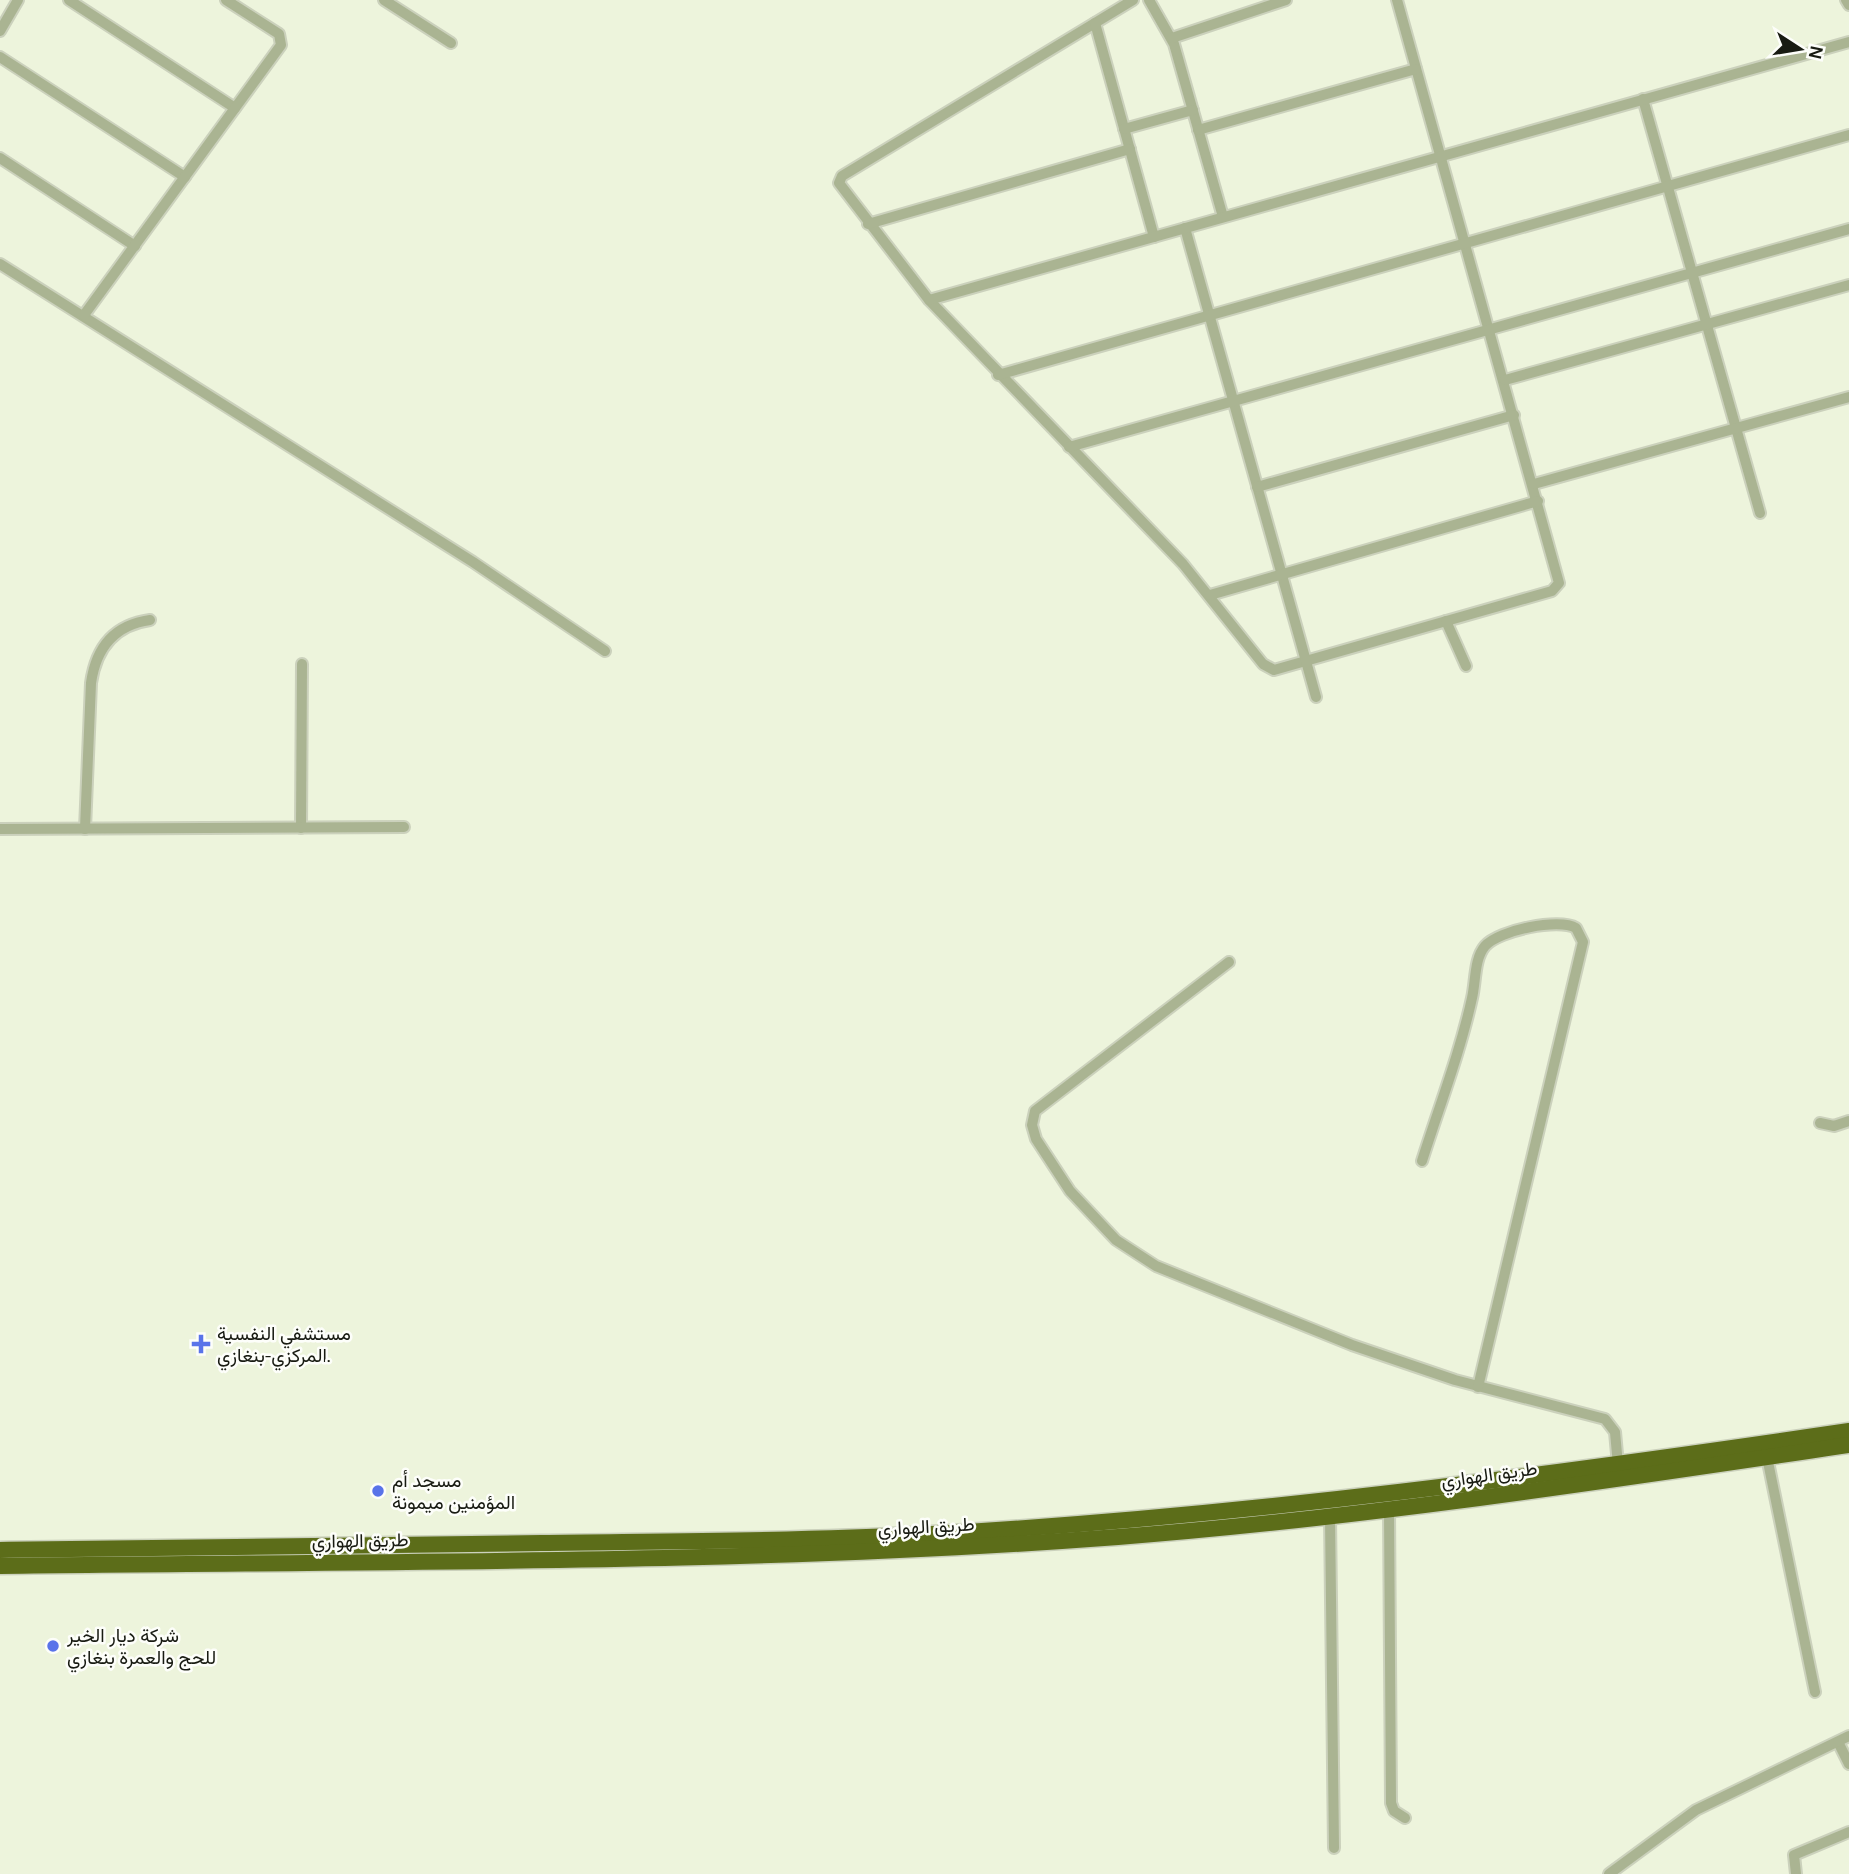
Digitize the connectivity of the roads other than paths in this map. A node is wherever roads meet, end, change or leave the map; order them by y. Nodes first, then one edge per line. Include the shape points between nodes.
1 (18, 0) edge
2 (69, 0) edge
3 (226, 0) edge
4 (384, 0) edge
5 (1133, 0) edge
6 (1149, 0) edge
7 (1286, 0) edge
8 (1397, 0) edge
9 (1846, 0) edge
10 (1849, 5) edge
11 (4, 15) edge
12 (1095, 23) junction
13 (0, 32) edge
14 (1172, 38) junction
15 (1849, 42) edge
16 (451, 43) dead end
17 (0, 57) edge
18 (1416, 69) junction
19 (1643, 99) junction
20 (236, 108) junction
21 (1192, 110) junction
22 (1124, 129) junction
23 (1198, 130) junction
24 (1849, 135) edge
25 (1130, 149) junction
26 (1441, 156) junction
27 (0, 158) edge
28 (185, 177) junction
29 (1667, 186) junction
30 (1223, 217) junction
31 (868, 224) junction
32 (1185, 228) junction
33 (1849, 229) edge
34 (1154, 237) junction
35 (1465, 243) junction
36 (135, 246) junction
37 (0, 264) edge
38 (1692, 272) junction
39 (1849, 285) edge
40 (929, 300) junction
41 (84, 315) junction
42 (1209, 315) junction
43 (1707, 324) junction
44 (1490, 329) junction
45 (998, 375) junction
46 (1504, 380) junction
47 (1849, 397) edge
48 (1234, 401) junction
49 (1514, 415) junction
50 (1736, 428) junction
51 (1069, 447) junction
52 (1534, 484) junction
53 (1257, 487) junction
54 (1538, 501) junction
55 (1760, 513) dead end
56 (1282, 574) junction
57 (1210, 595) junction
58 (150, 620) dead end
59 (1446, 621) junction
60 (605, 651) dead end
61 (1306, 661) junction
62 (302, 664) dead end
63 (1466, 666) dead end
64 (1316, 697) dead end
65 (404, 827) dead end
66 (300, 828) junction
67 (0, 829) edge
68 (85, 829) junction
69 (1229, 962) dead end
70 (1849, 1121) edge
71 (1820, 1123) dead end
72 (1422, 1161) dead end
73 (1478, 1387) junction
74 (1849, 1431) edge
75 (1849, 1445) edge
76 (1767, 1457) junction
77 (1618, 1465) junction
78 (1389, 1509) junction
79 (1330, 1517) junction
80 (753, 1548) junction
81 (0, 1550) edge
82 (0, 1566) edge
83 (1815, 1692) dead end
84 (1849, 1736) edge
85 (1838, 1742) junction
86 (1849, 1764) edge
87 (1405, 1818) dead end
88 (1849, 1832) edge
89 (1334, 1848) dead end
90 (1609, 1874) edge
91 (1796, 1874) edge

1 - 11 street
2 - 20 street
3 - 20 street via 279,34 282,42
4 - 16 street
5 - 12 street
6 - 14 street
7 - 14 street
8 - 18 street
9 - 10 street
11 - 13 street
12 - 22 street
12 - 31 street via 842,176 840,186
14 - 21 street
15 - 19 street
17 - 28 street
18 - 23 street
18 - 26 street
19 - 26 street
19 - 29 street
20 - 28 street
21 - 22 street
21 - 23 street
22 - 25 street
23 - 30 street
24 - 29 street
25 - 31 street
25 - 34 street
26 - 30 street
26 - 35 street
27 - 36 street
28 - 36 street
29 - 35 street
29 - 38 street
30 - 32 street
31 - 40 street
32 - 34 street
32 - 42 street
33 - 38 street
34 - 40 street
35 - 42 street
35 - 44 street
36 - 41 street
37 - 41 street
38 - 43 street
38 - 44 street
39 - 43 street
40 - 45 street
41 - 60 street
42 - 45 street
42 - 48 street
43 - 46 street
43 - 50 street
44 - 46 street
44 - 48 street
45 - 51 street
46 - 49 street
47 - 50 street
48 - 51 street
48 - 53 street
49 - 52 street
49 - 53 street
50 - 52 street
50 - 55 street
51 - 57 street
52 - 54 street
53 - 56 street
54 - 56 street
54 - 59 street via 1559,577 1556,588
56 - 57 street
56 - 61 street
57 - 61 street via 1266,667 1276,670
58 - 68 street via 120,628 96,663 91,683
59 - 61 street
59 - 63 street
61 - 64 street
62 - 66 street
65 - 66 street
66 - 68 street
67 - 68 street
69 - 73 street via 1040,1105 1032,1125 1036,1139 1090,1216 1116,1241 1147,1261 1352,1345
70 - 71 street via 1834,1126
72 - 73 street via 1485,947 1516,930 1573,926 1583,942
73 - 77 street via 1605,1419 1615,1432
74 - 77 highway, طريق الهواري
75 - 76 highway, طريق الهواري
76 - 78 highway, طريق الهواري
76 - 83 street
77 - 80 highway, طريق الهواري via 1145,1520
78 - 79 highway, طريق الهواري
78 - 87 street via 1391,1803
79 - 80 highway, طريق الهواري via 1113,1537
79 - 89 street
80 - 81 highway, طريق الهواري
80 - 82 highway, طريق الهواري
84 - 85 street
85 - 86 street
85 - 90 street via 1696,1810
88 - 91 street via 1794,1855

